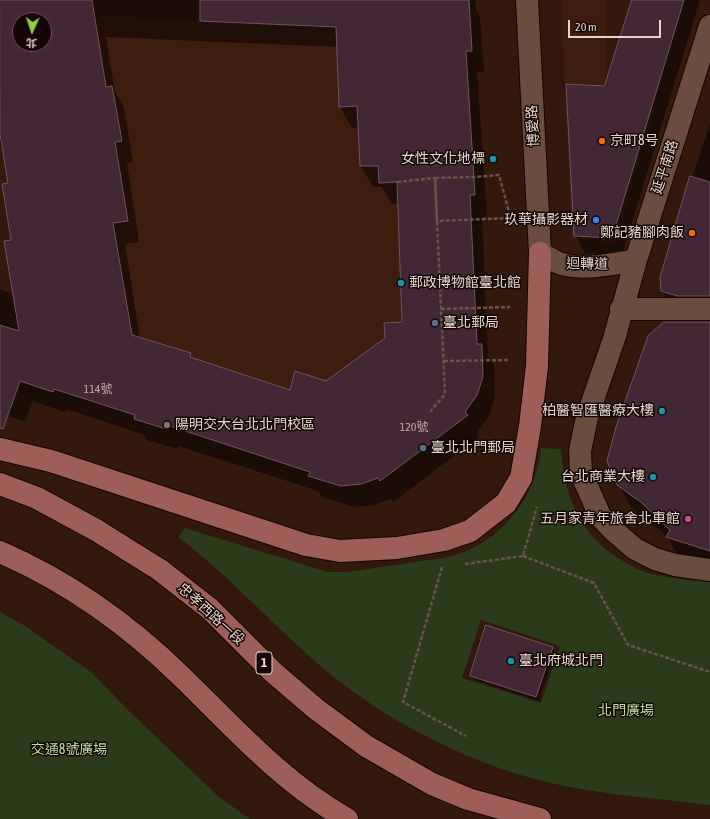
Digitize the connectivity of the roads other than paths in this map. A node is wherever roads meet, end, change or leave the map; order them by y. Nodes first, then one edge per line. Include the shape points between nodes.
1 (527, 0) edge
2 (710, 26) edge
3 (540, 253) junction
4 (636, 260) junction
5 (710, 309) edge
6 (621, 310) junction
7 (0, 449) edge
8 (0, 484) edge
9 (0, 552) edge
10 (710, 570) edge
11 (347, 819) edge
12 (540, 819) edge

1 - 3 street, 博愛路
2 - 4 street, 延平南路
3 - 4 street, 迴轉道 via 560,263 585,266 612,265
3 - 7 main road via 537,366 521,478 506,503 470,531 444,540 397,548 340,551 306,545 51,461
4 - 6 street, 延平南路
5 - 6 street
6 - 10 street, 延平南路 via 614,339 587,417 580,451 581,474 600,516 635,548 655,559 675,565
8 - 12 main road, 忠孝西路一段 / 1 via 37,498 96,530 160,570 210,609 274,673 316,709 366,746 432,784 468,799
9 - 11 main road via 78,595 119,623 181,676 236,733 284,776

